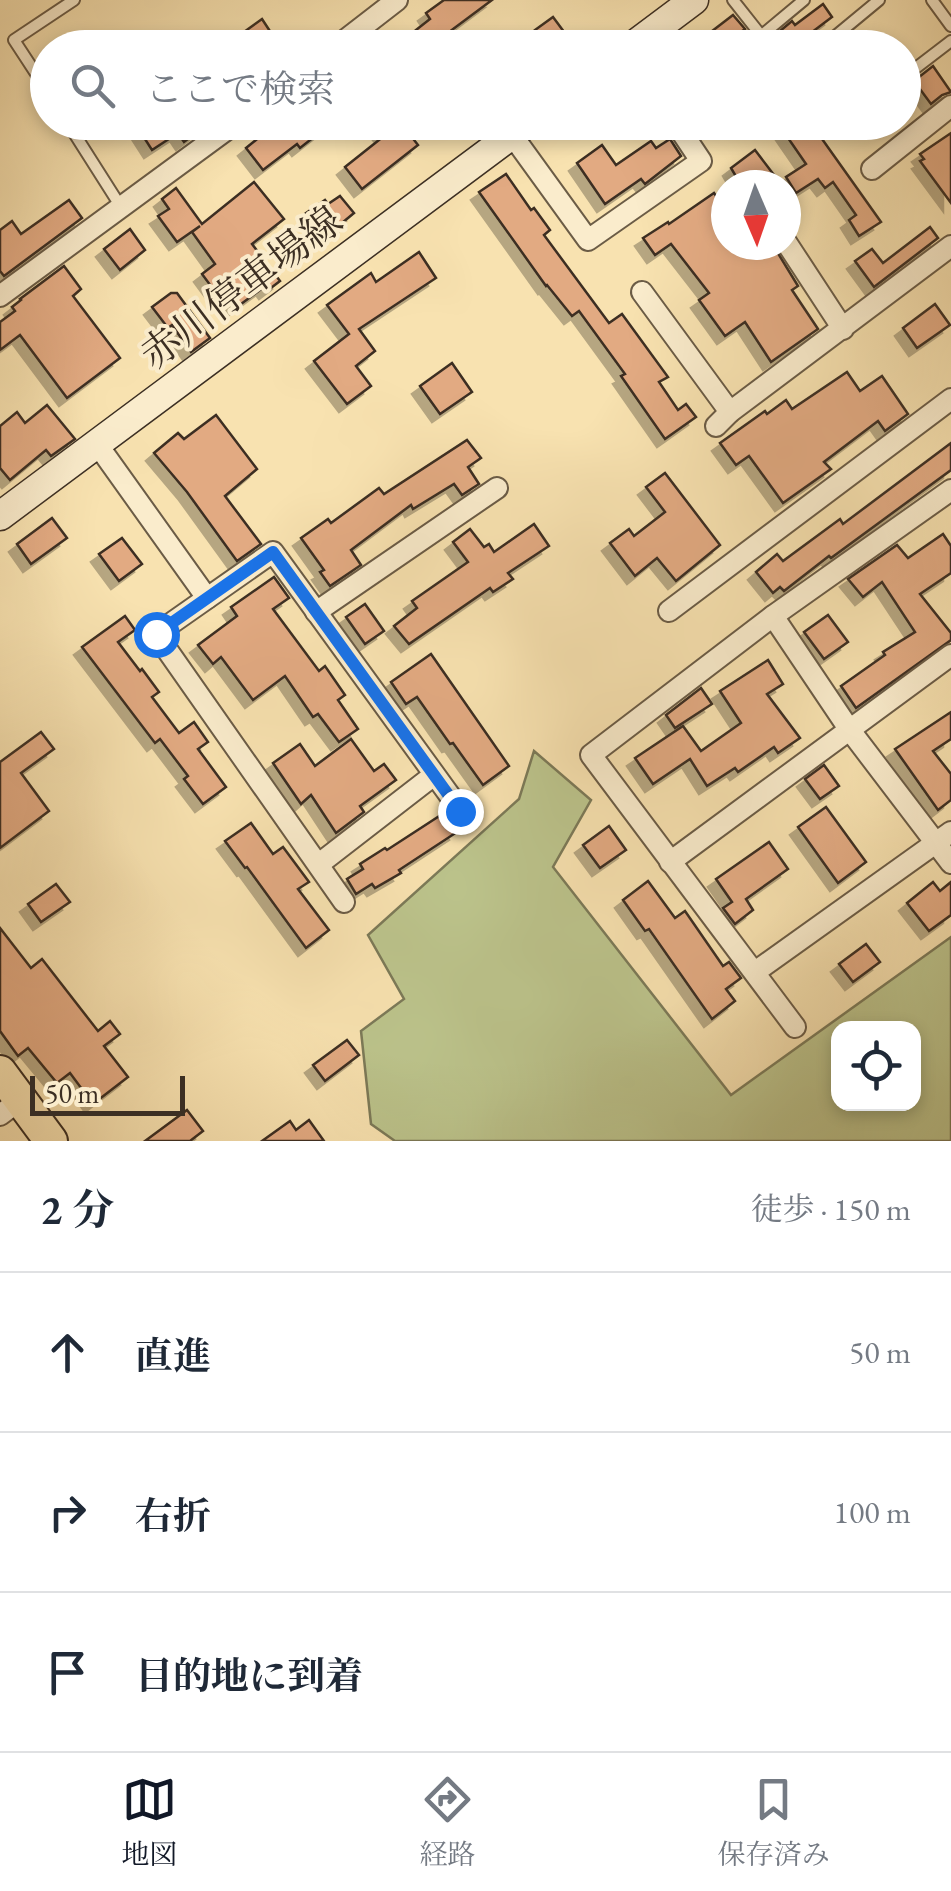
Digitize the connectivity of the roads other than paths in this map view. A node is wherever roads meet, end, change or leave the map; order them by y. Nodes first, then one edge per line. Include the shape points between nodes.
1 (74, 0) edge
2 (397, 0) edge
3 (694, 0) edge
4 (733, 0) edge
5 (804, 0) edge
6 (879, 0) edge
7 (932, 0) edge
8 (951, 26) edge
9 (358, 30) edge
10 (654, 30) edge
11 (758, 30) edge
12 (768, 30) edge
13 (843, 30) edge
14 (951, 41) edge
15 (30, 64) edge
16 (921, 64) edge
17 (951, 106) edge
18 (921, 130) edge
19 (79, 140) edge
20 (213, 140) edge
21 (506, 140) edge
22 (528, 140) edge
23 (686, 140) edge
24 (909, 140) edge
25 (872, 170) dead end
26 (122, 208) junction
27 (951, 246) edge
28 (798, 260) edge
29 (642, 292) dead end
30 (0, 296) edge
31 (843, 328) junction
32 (951, 400) edge
33 (97, 444) junction
34 (496, 488) dead end
35 (948, 499) edge
36 (0, 516) edge
37 (207, 598) junction
38 (316, 612) junction
39 (670, 612) dead end
40 (773, 616) junction
41 (951, 655) edge
42 (849, 729) junction
43 (434, 775) junction
44 (460, 811) dead end
45 (944, 838) edge
46 (670, 862) junction
47 (951, 863) edge
48 (319, 864) junction
49 (344, 902) dead end
50 (755, 972) junction
51 (796, 1028) dead end
52 (0, 1072) edge
53 (10, 1107) edge
54 (51, 1141) edge

1 - 15 lane via 14,40
2 - 9 street
3 - 10 main road
4 - 11 lane
5 - 12 lane
6 - 13 lane
7 - 8 lane
14 - 16 lane
17 - 18 street
19 - 26 lane
20 - 26 street
21 - 33 main road, 赤川停車場線
22 - 23 street via 588,240 701,161
24 - 25 street
26 - 30 street
27 - 31 street
28 - 31 street
29 - 31 street via 723,419
32 - 39 street
33 - 36 main road, 赤川停車場線
33 - 37 street
34 - 38 street
35 - 40 street
37 - 38 street via 273,552
37 - 48 street via 156,634
38 - 43 street
40 - 42 street
40 - 46 street via 591,755
41 - 42 street
42 - 45 street
42 - 46 street
43 - 44 street
43 - 48 street
45 - 47 street
45 - 50 street
46 - 50 street
48 - 49 street
50 - 51 street
52 - 53 highway
53 - 54 highway

